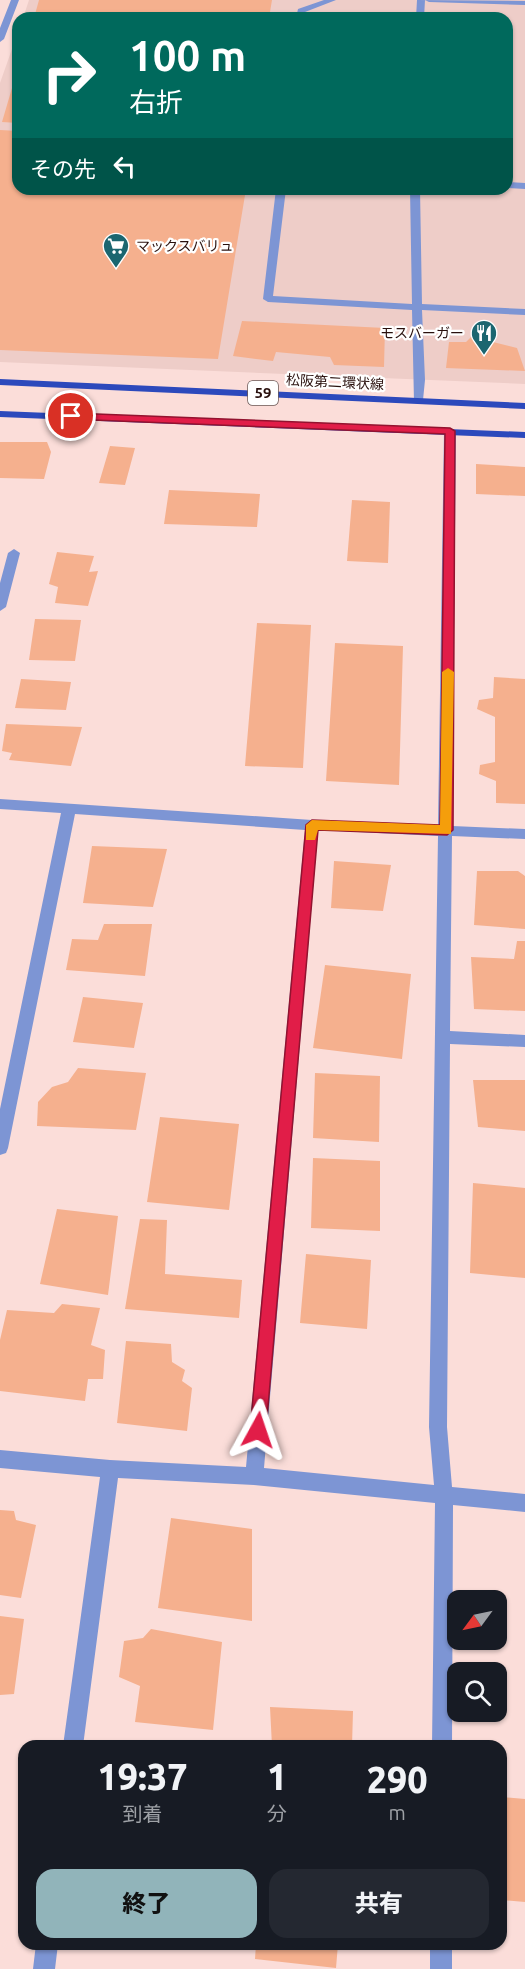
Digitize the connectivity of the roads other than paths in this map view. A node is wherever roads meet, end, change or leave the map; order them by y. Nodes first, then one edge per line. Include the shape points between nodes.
1 (15, 0) edge
2 (332, 0) edge
3 (429, 0) edge
4 (525, 3) edge
5 (301, 12) edge
6 (0, 39) edge
7 (280, 195) edge
8 (415, 195) edge
9 (417, 307) junction
10 (525, 312) edge
11 (0, 382) edge
12 (418, 400) junction
13 (525, 406) edge
14 (0, 414) edge
15 (450, 431) junction
16 (525, 435) edge
17 (14, 553) dead end
18 (0, 607) edge
19 (0, 804) edge
20 (69, 808) junction
21 (312, 825) junction
22 (447, 830) junction
23 (525, 834) edge
24 (444, 1037) junction
25 (525, 1041) edge
26 (0, 1148) edge
27 (0, 1459) edge
28 (110, 1469) junction
29 (254, 1476) junction
30 (444, 1496) junction
31 (525, 1503) edge
32 (74, 1740) edge
33 (442, 1740) edge
34 (46, 1950) edge
35 (441, 1950) edge
36 (44, 1969) edge
37 (441, 1969) edge

1 - 6 street
2 - 5 street
3 - 4 street
7 - 9 street via 268,299
8 - 9 street
9 - 10 street
9 - 12 street
11 - 12 main road, 松阪第二環状線 / 59
12 - 13 main road, 松阪第二環状線 / 59
14 - 15 main road, 59
15 - 16 main road, 59
15 - 22 street
17 - 18 street
19 - 20 street
20 - 21 street
20 - 26 street
21 - 22 street
21 - 29 street
22 - 23 street
22 - 24 street
24 - 25 street
24 - 30 street via 438,1427
27 - 28 street
28 - 29 street
28 - 32 street
29 - 30 street
30 - 31 street
30 - 33 street
34 - 36 street
35 - 37 street

